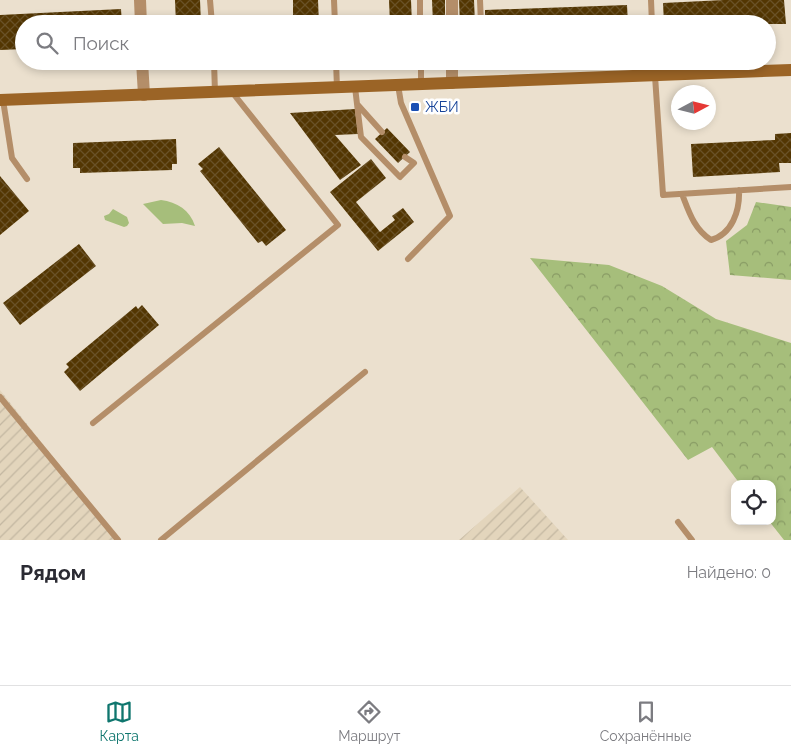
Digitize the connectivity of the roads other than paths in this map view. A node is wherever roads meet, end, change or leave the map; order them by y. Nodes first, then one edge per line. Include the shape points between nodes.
1 (140, 0) edge
2 (210, 0) edge
3 (334, 0) edge
4 (420, 0) edge
5 (452, 0) edge
6 (480, 0) edge
7 (651, 0) edge
8 (141, 15) edge
9 (211, 15) edge
10 (334, 15) edge
11 (420, 15) edge
12 (452, 15) edge
13 (481, 15) edge
14 (652, 15) edge
15 (143, 70) edge
16 (214, 70) edge
17 (336, 70) edge
18 (422, 70) edge
19 (452, 70) edge
20 (655, 70) edge
21 (791, 70) edge
22 (655, 75) junction
23 (452, 83) junction
24 (421, 84) junction
25 (398, 85) junction
26 (355, 87) junction
27 (337, 88) junction
28 (232, 92) junction
29 (215, 93) junction
30 (144, 95) junction
31 (1, 100) edge
32 (357, 104) junction
33 (382, 132) dead end
34 (405, 157) dead end
35 (27, 179) dead end
36 (791, 187) edge
37 (739, 190) junction
38 (682, 194) junction
39 (408, 259) dead end
40 (365, 372) dead end
41 (0, 397) edge
42 (93, 423) dead end
43 (678, 522) dead end
44 (118, 540) edge
45 (161, 540) edge
46 (692, 540) edge

1 - 8 street
2 - 9 lane
3 - 10 lane
4 - 11 lane
5 - 12 street
6 - 13 lane
7 - 14 lane
15 - 30 street
16 - 29 lane
17 - 27 lane
18 - 24 lane
19 - 23 street
20 - 22 lane
21 - 22 main road
22 - 23 main road
22 - 38 lane via 663,195
23 - 24 main road
24 - 25 main road
25 - 26 main road
25 - 39 lane via 401,103 450,216
26 - 27 main road
26 - 32 lane
27 - 28 main road
28 - 29 main road
28 - 42 lane via 338,225
29 - 30 main road
30 - 31 main road
31 - 35 lane via 12,158
32 - 33 lane
32 - 34 lane via 361,137 400,177 414,163
36 - 37 lane
37 - 38 lane
37 - 38 lane via 736,216 723,234 711,240 693,223
40 - 45 lane
41 - 44 lane
43 - 46 lane

